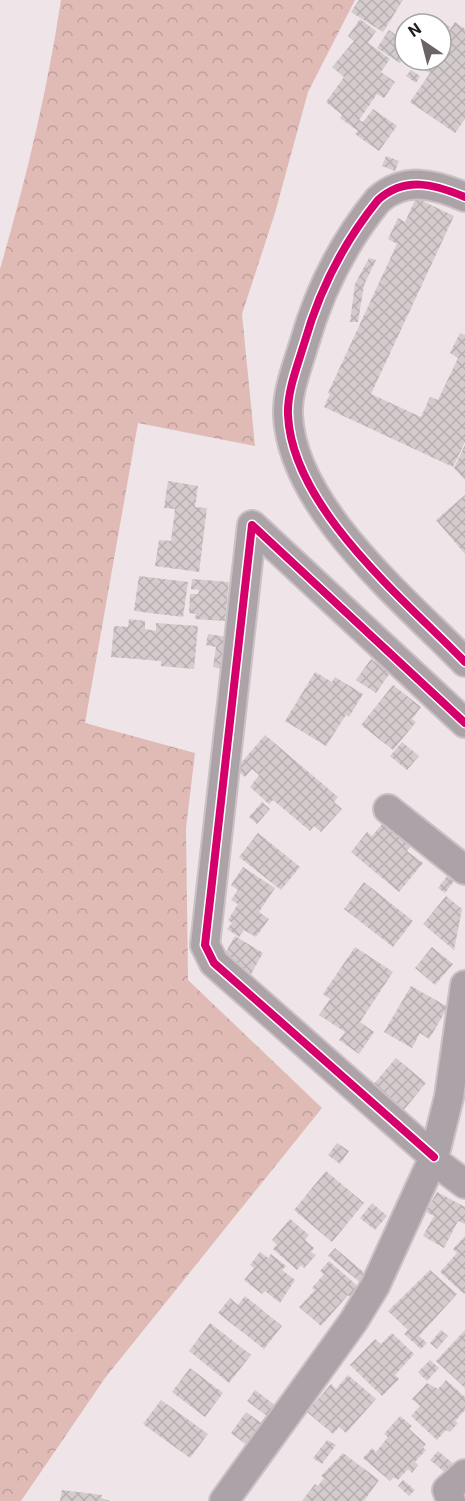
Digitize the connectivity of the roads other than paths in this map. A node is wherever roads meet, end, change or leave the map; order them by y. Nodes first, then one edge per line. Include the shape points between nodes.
1 (465, 197) edge
2 (465, 662) edge
3 (465, 723) edge
4 (388, 808) dead end
5 (465, 870) edge
6 (465, 985) edge
7 (433, 1158) junction
8 (465, 1184) edge
9 (465, 1474) edge
10 (224, 1501) edge
11 (451, 1501) edge

1 - 2 street via 409,183 387,192 371,208 333,267 315,308 288,412 297,461 320,503 349,542
3 - 7 street via 252,525 205,945 214,963
4 - 5 street
6 - 7 street via 449,1097
7 - 8 street
7 - 10 street via 375,1286
9 - 11 street via 447,1490

